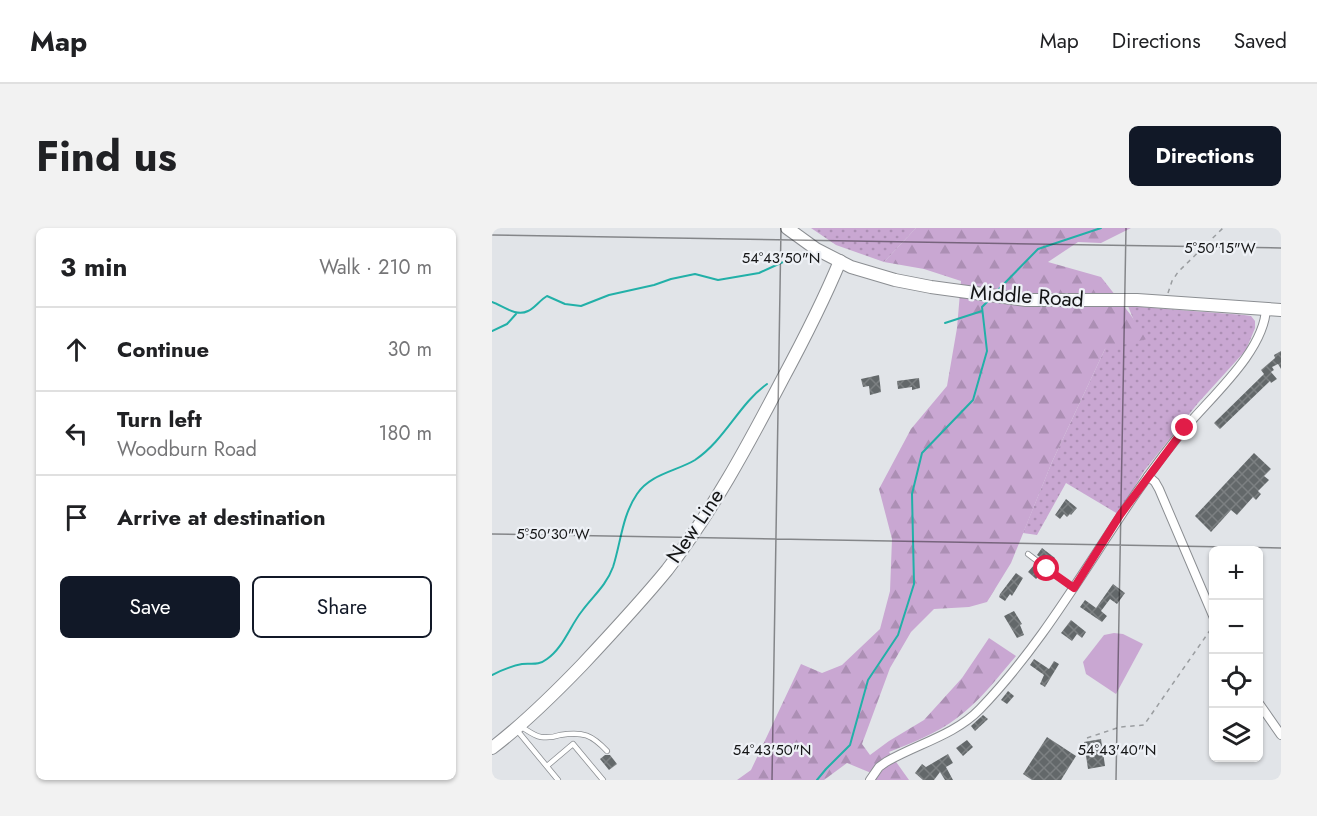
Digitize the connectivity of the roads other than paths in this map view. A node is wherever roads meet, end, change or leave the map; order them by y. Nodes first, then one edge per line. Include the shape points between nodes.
1 (787, 228) edge
2 (840, 261) junction
3 (1266, 308) junction
4 (1281, 310) edge
5 (1148, 476) junction
6 (1028, 554) dead end
7 (1074, 588) junction
8 (1209, 606) edge
9 (1262, 708) edge
10 (518, 727) junction
11 (1281, 735) edge
12 (492, 748) edge
13 (608, 751) dead end
14 (547, 766) junction
15 (558, 780) edge
16 (603, 780) edge
17 (870, 780) edge

1 - 2 main road, Middle Road
2 - 3 main road, Middle Road via 895,280 1007,298 1054,302 1137,300
2 - 10 main road, New Line via 779,387 697,526 618,627
3 - 4 main road, Middle Road
3 - 5 street via 1260,334 1245,361
5 - 7 street
5 - 8 street via 1160,489
6 - 7 lane
7 - 17 street via 1029,653 980,709 953,729 879,766
9 - 11 street
10 - 12 main road, New Line
10 - 13 lane via 543,738 586,735
10 - 14 lane
14 - 15 lane
14 - 16 lane via 573,744

